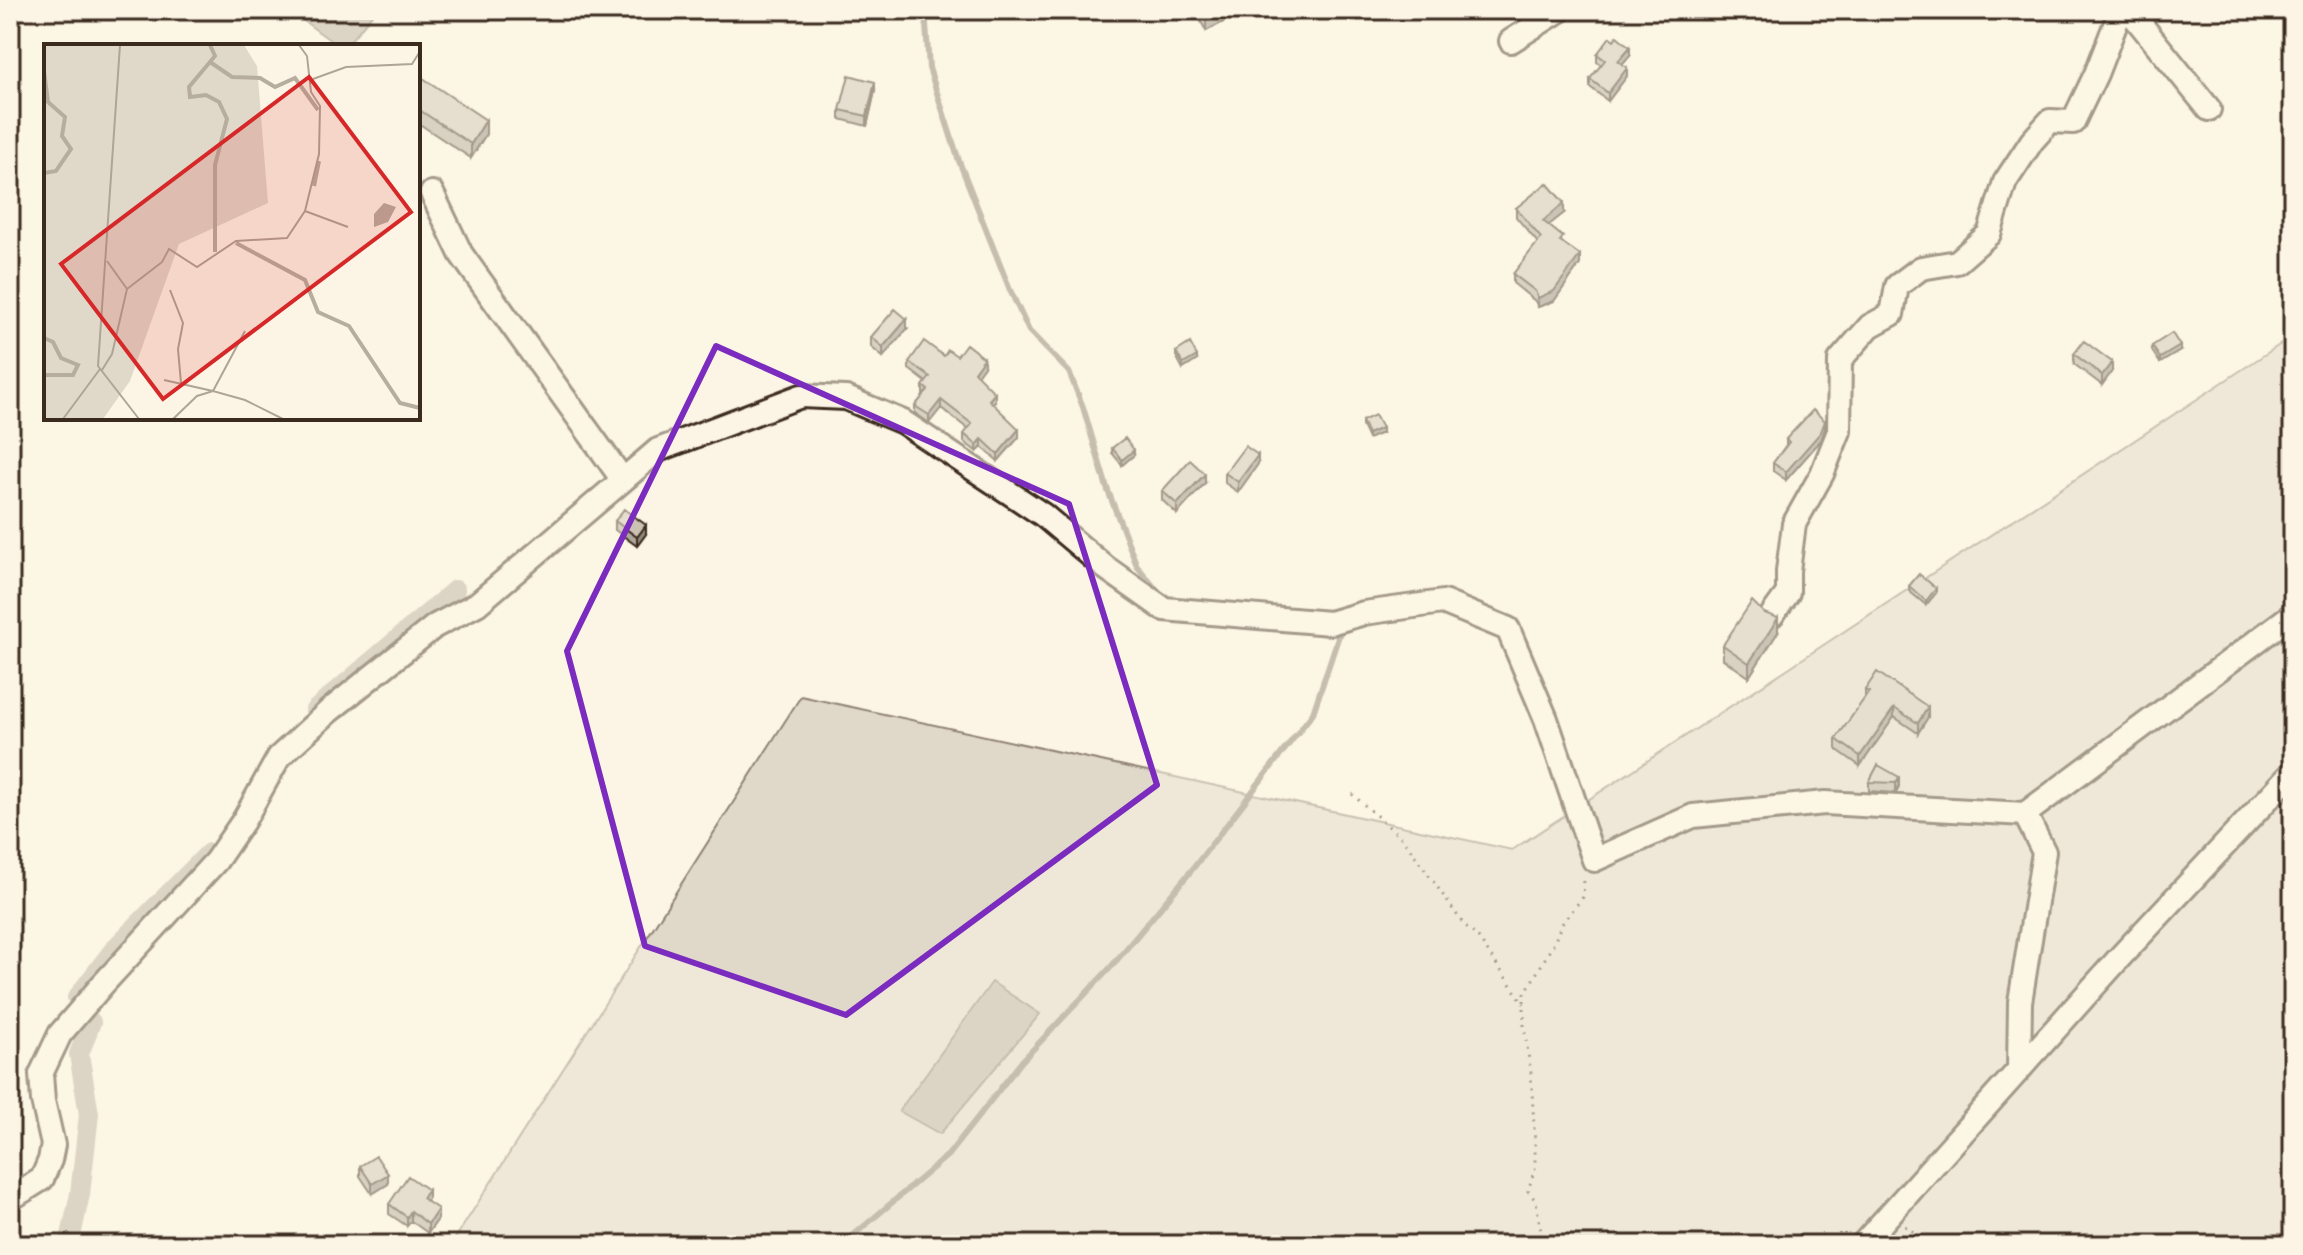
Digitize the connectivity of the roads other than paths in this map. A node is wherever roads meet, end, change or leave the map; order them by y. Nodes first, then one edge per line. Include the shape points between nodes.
1 (1560, 10) edge
2 (2121, 10) edge
3 (2129, 10) edge
4 (1511, 41) dead end
5 (2209, 109) dead end
6 (432, 193) dead end
7 (623, 480) junction
8 (2293, 614) edge
9 (1772, 615) edge
10 (2293, 772) edge
11 (2025, 814) junction
12 (2019, 1070) junction
13 (10, 1199) edge
14 (1862, 1245) edge

1 - 4 street
2 - 9 street via 2073,122 2050,121 2032,141 2005,182 1989,234 1957,262 1921,268 1897,286 1892,314 1870,326 1840,360 1839,431 1794,524 1788,593
3 - 5 street
6 - 7 street via 461,254
7 - 11 street via 658,450 801,396 846,398 903,422 1043,515 1164,609 1330,623 1443,602 1508,629 1546,719 1594,860 1693,816 1825,803
7 - 13 street via 477,604 435,626 279,757 216,861 54,1044 41,1074 53,1145 50,1160 42,1179
8 - 11 street
10 - 12 street
11 - 12 street via 2044,852 2020,1002
12 - 14 street

